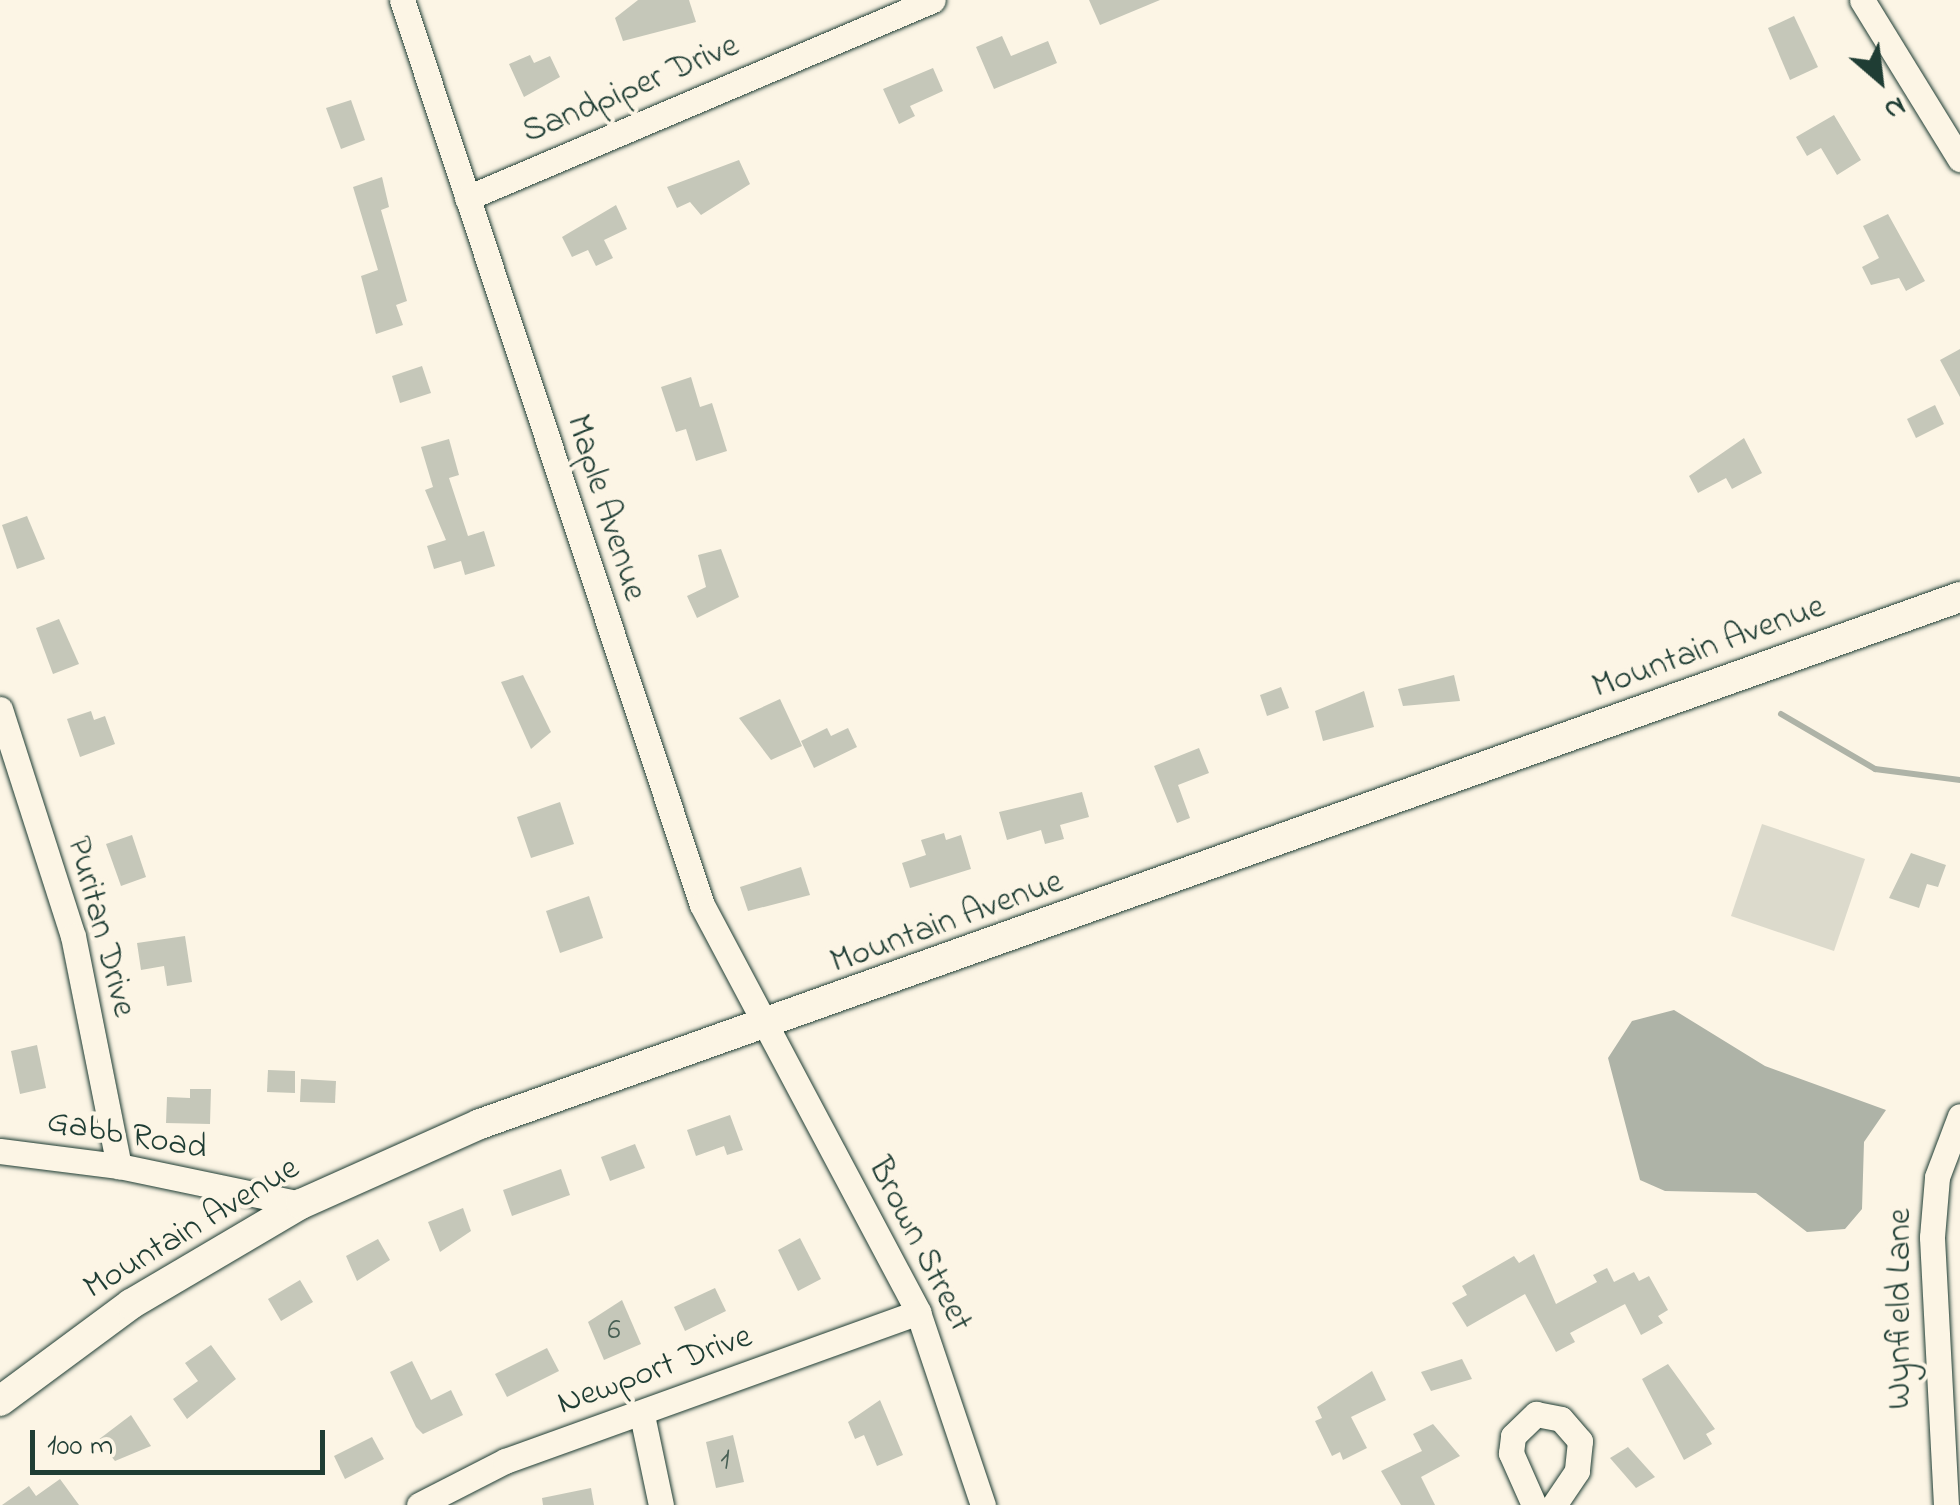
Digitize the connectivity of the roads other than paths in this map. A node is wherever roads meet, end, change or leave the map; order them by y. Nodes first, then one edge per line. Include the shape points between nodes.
1 (402, 0) edge
2 (933, 0) edge
3 (1862, 0) edge
4 (1960, 159) edge
5 (467, 198) junction
6 (1960, 597) edge
7 (0, 710) edge
8 (767, 1026) junction
9 (1960, 1116) edge
10 (0, 1151) edge
11 (119, 1166) junction
12 (301, 1204) junction
13 (918, 1312) junction
14 (0, 1401) edge
15 (642, 1415) junction
16 (420, 1505) edge
17 (661, 1505) edge
18 (983, 1505) edge
19 (1534, 1505) edge
20 (1554, 1505) edge
21 (1946, 1505) edge

1 - 5 street, Maple Avenue
2 - 5 street, Sandpiper Drive
3 - 4 street
5 - 8 street, Maple Avenue via 690,874
6 - 8 main road, Mountain Avenue
7 - 11 street, Puritan Drive via 73,936
8 - 12 main road, Mountain Avenue via 480,1124
8 - 13 street, Brown Street
9 - 21 street, Wynfield Lane via 1937,1177 1932,1238
10 - 11 street, Gabb Road
11 - 12 street, Gabb Road
12 - 14 main road, Mountain Avenue via 131,1304
13 - 15 street, Newport Drive
13 - 18 street, Brown Street
15 - 16 street, Newport Drive via 504,1461
15 - 17 street
19 - 20 street via 1511,1452 1513,1436 1536,1414 1561,1419 1580,1442 1577,1471

